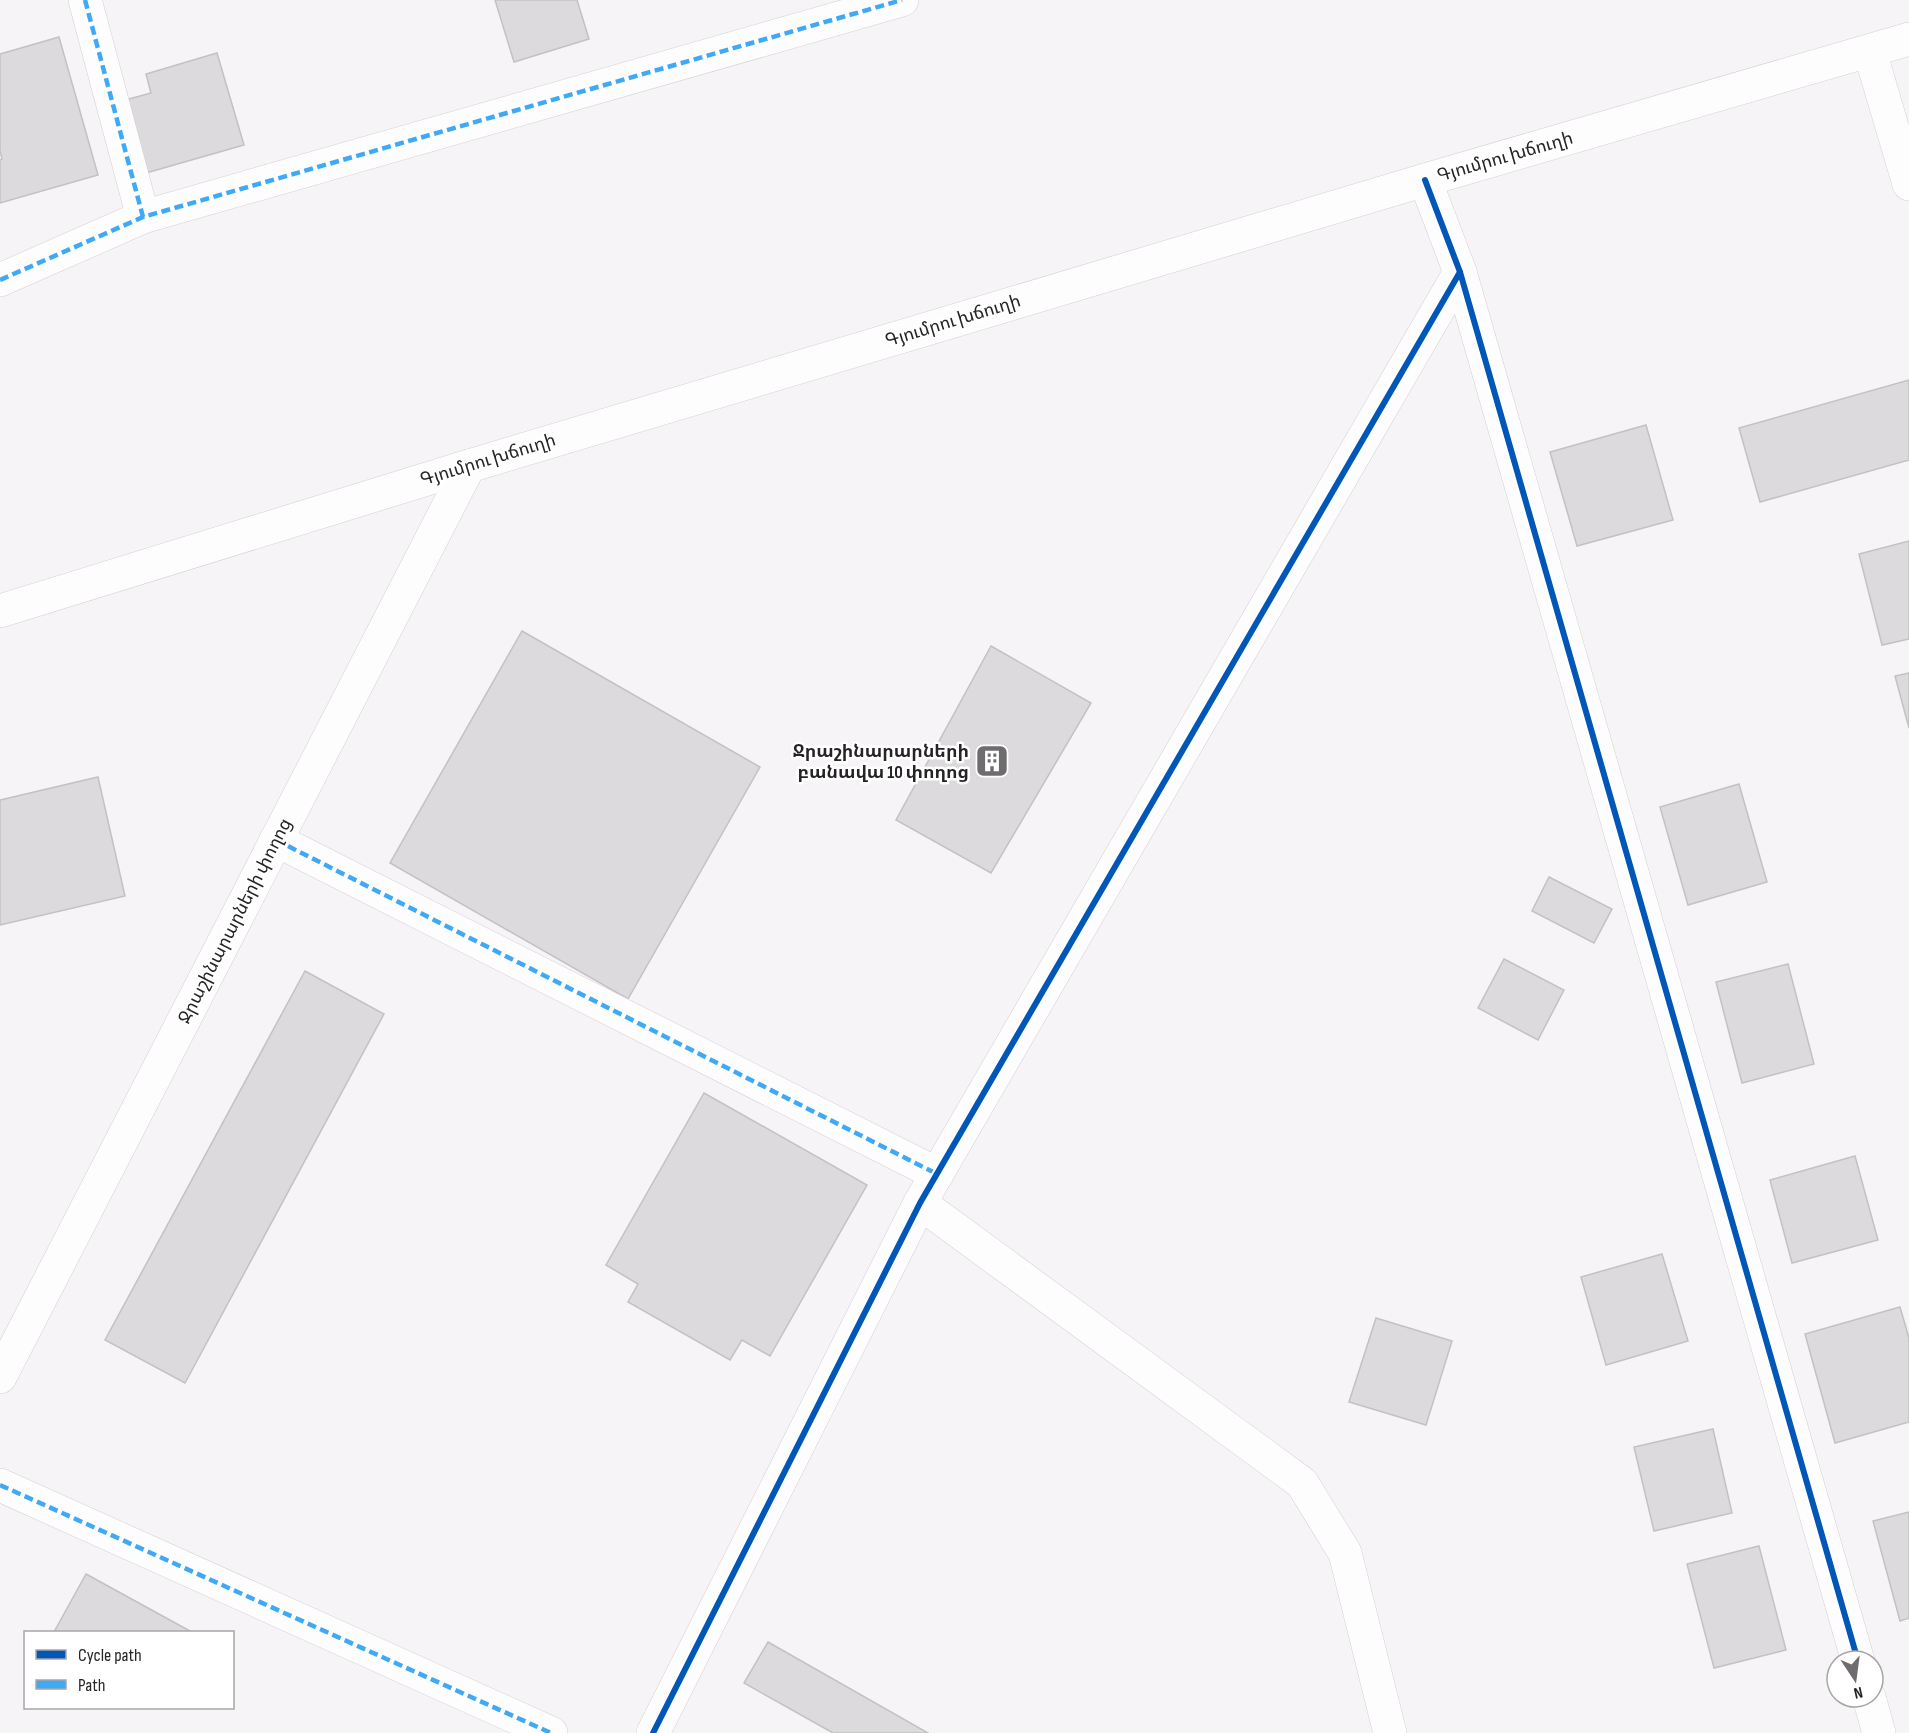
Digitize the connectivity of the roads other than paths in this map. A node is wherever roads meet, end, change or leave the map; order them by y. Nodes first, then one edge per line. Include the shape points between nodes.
1 (85, 0) edge
2 (902, 0) edge
3 (1909, 39) edge
4 (1870, 52) junction
5 (1425, 180) junction
6 (1909, 184) edge
7 (143, 217) junction
8 (1460, 272) junction
9 (0, 280) edge
10 (469, 466) junction
11 (0, 611) edge
12 (276, 840) junction
13 (937, 1174) junction
14 (920, 1203) junction
15 (0, 1377) edge
16 (0, 1485) edge
17 (1855, 1649) edge
18 (1872, 1709) edge
19 (551, 1733) edge
20 (653, 1733) edge
21 (1390, 1733) edge
22 (1879, 1733) edge

1 - 7 street
2 - 7 street
3 - 4 street, Գյումրու խճուղի
4 - 5 street, Գյումրու խճուղի
4 - 6 street
5 - 8 street
5 - 10 street, Գյումրու խճուղի
7 - 9 street
8 - 13 street
8 - 17 street
10 - 11 street, Գյումրու խճուղի
10 - 12 street, Ջրաշինարարների փողոց
12 - 13 street
12 - 15 street, Ջրաշինարարների փողոց
13 - 14 street
14 - 20 street
14 - 21 street via 1302,1483 1346,1553
16 - 19 street
18 - 22 street

